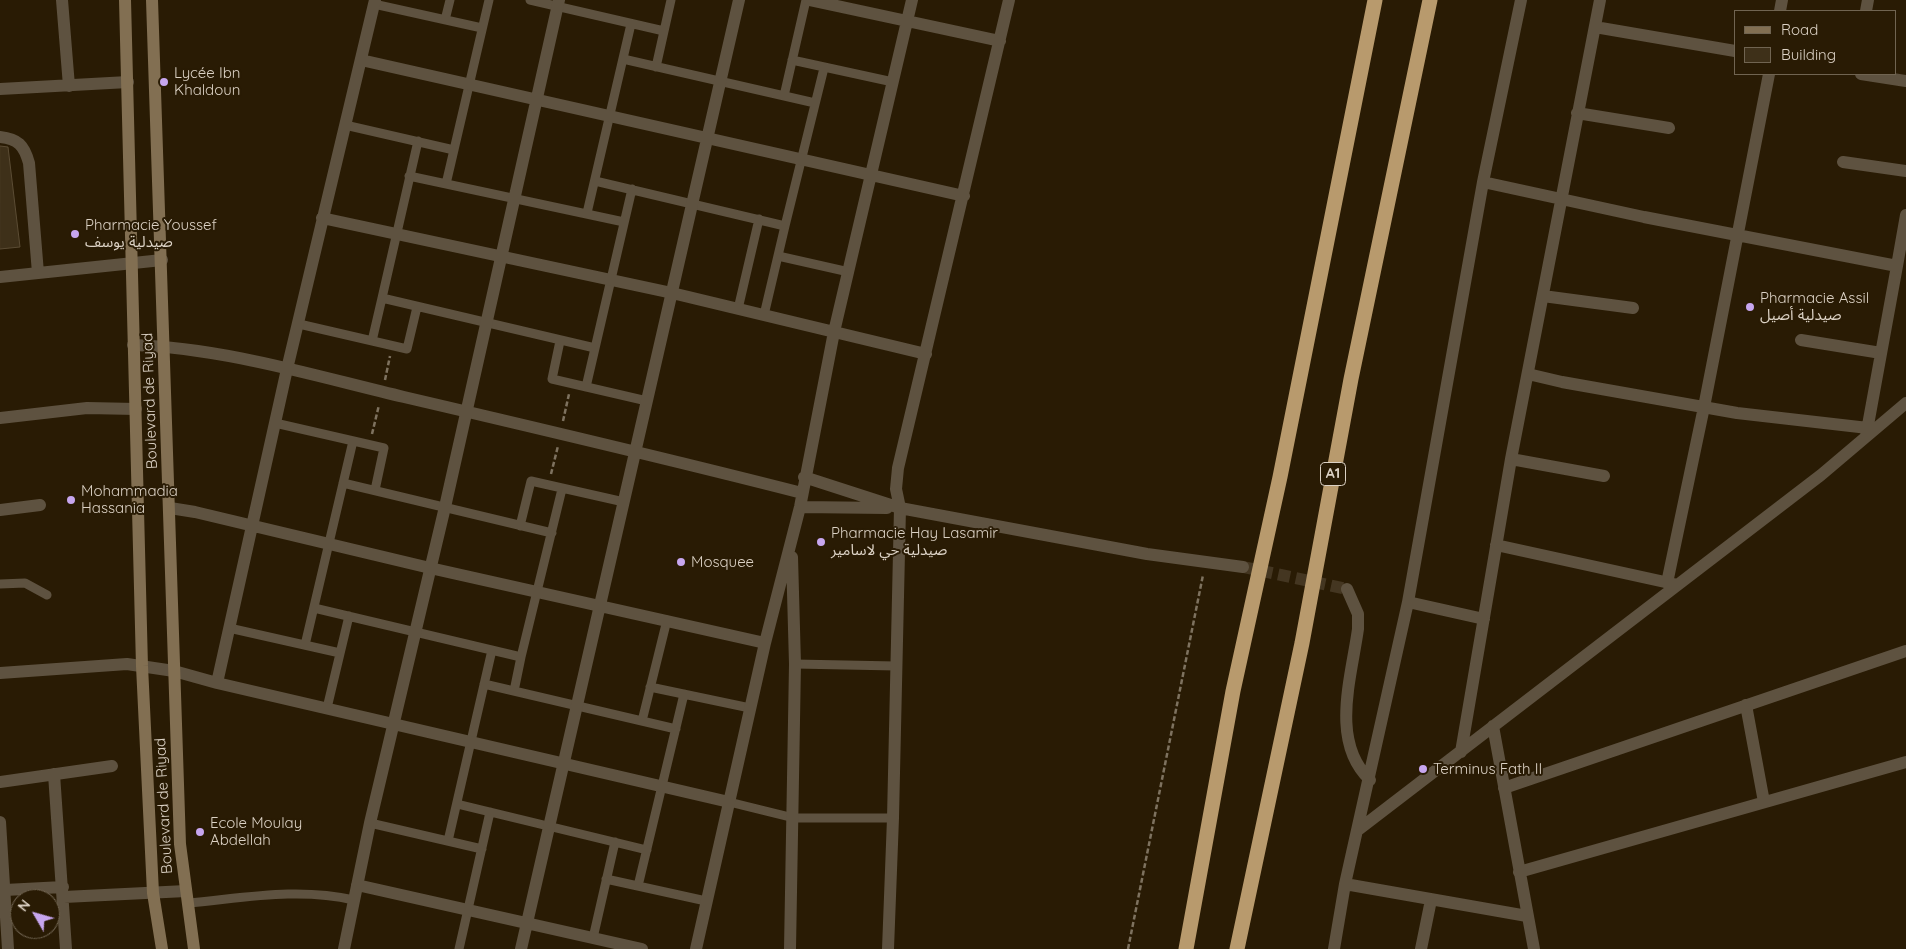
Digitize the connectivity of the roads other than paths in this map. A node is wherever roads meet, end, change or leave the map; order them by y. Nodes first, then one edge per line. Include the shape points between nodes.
1 (62, 0) edge
2 (125, 0) edge
3 (152, 0) edge
4 (450, 0) edge
5 (489, 0) edge
6 (530, 0) edge
7 (672, 0) edge
8 (739, 0) edge
9 (808, 0) edge
10 (912, 0) edge
11 (1009, 0) edge
12 (1375, 0) edge
13 (1430, 0) edge
14 (1521, 0) edge
15 (1600, 0) edge
16 (375, 2) edge
17 (558, 3) edge
18 (445, 20) junction
19 (907, 20) junction
20 (631, 24) junction
21 (1595, 27) junction
22 (482, 28) junction
23 (664, 31) junction
24 (1000, 41) junction
25 (1734, 51) edge
26 (623, 59) junction
27 (361, 60) junction
28 (792, 60) junction
29 (656, 67) junction
30 (824, 68) junction
31 (1769, 75) edge
32 (1867, 75) edge
33 (1906, 81) edge
34 (128, 82) junction
35 (719, 82) junction
36 (893, 82) junction
37 (469, 85) junction
38 (69, 86) junction
39 (0, 89) edge
40 (784, 96) junction
41 (536, 100) junction
42 (815, 103) junction
43 (1577, 112) junction
44 (610, 117) junction
45 (345, 125) junction
46 (1669, 128) dead end
47 (0, 137) edge
48 (707, 139) junction
49 (418, 141) junction
50 (454, 150) junction
51 (801, 159) junction
52 (1843, 162) dead end
53 (1906, 171) edge
54 (872, 174) junction
55 (410, 176) junction
56 (595, 181) junction
57 (1483, 182) junction
58 (446, 184) junction
59 (632, 190) junction
60 (964, 196) junction
61 (514, 198) junction
62 (1560, 198) junction
63 (692, 203) junction
64 (587, 213) junction
65 (1906, 214) edge
66 (322, 218) junction
67 (759, 219) junction
68 (624, 222) junction
69 (785, 226) junction
70 (396, 234) junction
71 (1736, 235) junction
72 (778, 256) junction
73 (501, 257) junction
74 (162, 260) junction
75 (131, 264) junction
76 (1897, 266) junction
77 (849, 272) junction
78 (38, 273) junction
79 (0, 277) edge
80 (612, 280) junction
81 (672, 293) junction
82 (1543, 296) junction
83 (382, 298) junction
84 (417, 307) junction
85 (1633, 308) dead end
86 (738, 309) junction
87 (764, 315) junction
88 (299, 324) junction
89 (486, 324) junction
90 (834, 332) junction
91 (1801, 340) dead end
92 (372, 341) junction
93 (560, 341) junction
94 (133, 345) junction
95 (164, 346) junction
96 (595, 348) junction
97 (1882, 352) junction
98 (926, 354) junction
99 (287, 369) junction
100 (1528, 374) junction
101 (586, 387) junction
102 (647, 402) junction
103 (1906, 403) edge
104 (1704, 407) junction
105 (136, 409) junction
106 (466, 412) junction
107 (0, 418) edge
108 (275, 423) junction
109 (1867, 433) junction
110 (353, 441) junction
111 (636, 450) junction
112 (1511, 459) junction
113 (1604, 476) dead end
114 (804, 477) junction
115 (343, 483) junction
116 (562, 488) junction
117 (375, 490) junction
118 (802, 493) junction
119 (624, 502) junction
120 (40, 505) dead end
121 (445, 507) junction
122 (800, 507) junction
123 (170, 508) junction
124 (900, 508) junction
125 (0, 510) edge
126 (251, 526) junction
127 (520, 526) junction
128 (552, 533) junction
129 (791, 543) junction
130 (329, 544) junction
131 (1496, 545) junction
132 (1243, 567) tunnel mouth
133 (430, 568) junction
134 (0, 584) edge
135 (1673, 584) junction
136 (1347, 589) dead end
137 (538, 592) junction
138 (47, 595) dead end
139 (1408, 602) junction
140 (600, 606) junction
141 (314, 608) junction
142 (349, 616) junction
143 (1484, 619) junction
144 (667, 620) junction
145 (229, 628) junction
146 (416, 632) junction
147 (765, 643) junction
148 (305, 645) junction
149 (492, 650) junction
150 (1906, 651) edge
151 (340, 653) junction
152 (522, 657) junction
153 (795, 664) junction
154 (142, 666) junction
155 (896, 666) junction
156 (174, 671) junction
157 (0, 673) edge
158 (217, 683) junction
159 (484, 684) junction
160 (650, 687) junction
161 (514, 691) junction
162 (684, 694) junction
163 (577, 706) junction
164 (1746, 706) junction
165 (327, 708) junction
166 (750, 708) junction
167 (642, 721) junction
168 (394, 723) junction
169 (1493, 726) junction
170 (676, 729) junction
171 (471, 741) junction
172 (1461, 752) junction
173 (1906, 762) edge
174 (564, 763) junction
175 (112, 766) dead end
176 (54, 774) junction
177 (1370, 780) junction
178 (0, 782) edge
179 (662, 786) junction
180 (1504, 788) junction
181 (729, 802) junction
182 (1764, 802) junction
183 (457, 804) junction
184 (490, 812) junction
185 (794, 818) junction
186 (893, 818) junction
187 (0, 822) edge
188 (370, 823) junction
189 (550, 827) junction
190 (1358, 830) junction
191 (448, 841) junction
192 (615, 842) junction
193 (482, 849) junction
194 (647, 850) junction
195 (2, 871) edge
196 (1520, 872) junction
197 (606, 879) junction
198 (1345, 884) junction
199 (357, 885) junction
200 (638, 886) junction
201 (5, 890) junction
202 (64, 892) junction
203 (153, 893) junction
204 (187, 897) junction
205 (354, 900) junction
206 (1431, 900) junction
207 (706, 901) junction
208 (468, 910) junction
209 (1528, 916) junction
210 (527, 924) junction
211 (4, 934) edge
212 (593, 938) junction
213 (8, 949) edge
214 (66, 949) edge
215 (162, 949) edge
216 (194, 949) edge
217 (344, 949) edge
218 (459, 949) edge
219 (521, 949) edge
220 (642, 949) edge
221 (696, 949) edge
222 (790, 949) edge
223 (888, 949) edge
224 (1186, 949) edge
225 (1237, 949) edge
226 (1334, 949) edge
227 (1421, 949) edge
228 (1534, 949) edge

1 - 38 street
2 - 34 main road, Boulevard de Riyad
3 - 74 main road, Boulevard de Riyad
4 - 18 lane
5 - 22 lane
6 - 17 lane
7 - 23 lane
8 - 35 street
9 - 19 street
9 - 28 lane
10 - 19 street
11 - 24 street
12 - 224 highway via 1228,719
13 - 225 highway, A1 via 1351,379 1302,643
14 - 57 street
15 - 21 street
16 - 18 lane
16 - 27 street
17 - 20 lane
17 - 41 street
18 - 22 lane
19 - 24 street
19 - 36 street
20 - 23 lane
20 - 26 lane
21 - 25 street
21 - 43 street
22 - 37 lane
23 - 29 lane
24 - 60 street
26 - 29 lane
26 - 44 lane
27 - 37 street
27 - 45 street
28 - 30 lane
28 - 40 lane
29 - 35 lane
30 - 36 lane
30 - 42 lane
31 - 71 street
32 - 33 street
34 - 38 street
34 - 75 main road, Boulevard de Riyad
35 - 40 lane
35 - 48 street
36 - 54 street
37 - 41 street
37 - 50 lane
38 - 39 street
40 - 42 lane
41 - 44 street
41 - 61 street
42 - 51 lane
43 - 46 street
43 - 62 street
44 - 48 street
44 - 56 lane
45 - 49 lane
45 - 66 street
47 - 78 street via 21,143 26,150
48 - 51 street
48 - 63 street
49 - 50 lane
49 - 55 lane
50 - 58 lane
51 - 54 street
51 - 69 lane
52 - 53 street
54 - 60 street
54 - 77 street
55 - 58 lane
55 - 70 lane
56 - 59 lane
56 - 64 lane
57 - 62 street
57 - 139 street
58 - 61 lane
59 - 63 lane
59 - 68 lane
60 - 98 street
61 - 64 lane
61 - 73 street
62 - 71 street
62 - 82 street
63 - 67 lane
63 - 81 street
64 - 68 lane
65 - 76 street
66 - 70 street
66 - 88 street
67 - 69 lane
67 - 86 lane
68 - 80 lane
69 - 72 lane
70 - 73 street
70 - 83 lane
71 - 76 street
71 - 104 street
72 - 77 lane
72 - 87 lane
73 - 80 street
73 - 89 street
74 - 75 street
74 - 95 main road, Boulevard de Riyad
75 - 78 street
75 - 94 main road, Boulevard de Riyad
76 - 97 street
77 - 90 street
78 - 79 street
80 - 81 street
80 - 96 lane
81 - 86 street
81 - 102 street
82 - 85 street
82 - 100 street
83 - 84 lane
83 - 92 lane
84 - 89 lane
84 - 92 lane via 407,349
86 - 87 street
87 - 90 street
88 - 92 lane
88 - 99 street
89 - 93 lane
89 - 106 street
90 - 98 street
90 - 114 street
91 - 97 street
93 - 96 lane
93 - 101 lane via 552,379
94 - 95 street
94 - 105 main road, Boulevard de Riyad
95 - 99 street
95 - 123 main road, Boulevard de Riyad
96 - 101 lane
97 - 109 street
98 - 124 street via 898,468 896,490
99 - 106 street
99 - 108 street
100 - 104 street
100 - 112 street
101 - 102 lane
102 - 111 street
103 - 109 street
104 - 109 street
104 - 135 street
105 - 107 street via 88,408
105 - 154 main road, Boulevard de Riyad
106 - 111 street
106 - 121 street
108 - 110 lane
108 - 126 street
109 - 135 street
110 - 115 lane
110 - 117 lane via 384,448
111 - 118 street
111 - 119 street
112 - 113 street
112 - 131 street
114 - 118 street
114 - 124 street
115 - 117 lane
115 - 130 lane
116 - 119 lane
116 - 127 lane via 531,482
116 - 128 lane
117 - 121 lane
118 - 122 street
119 - 140 street
120 - 125 street
121 - 127 lane
121 - 133 street
122 - 124 street
122 - 129 street
123 - 126 street
123 - 156 main road, Boulevard de Riyad
124 - 132 street via 1139,553
124 - 155 street
126 - 130 street
126 - 145 street
127 - 128 lane
128 - 137 lane
129 - 147 street
129 - 153 street
130 - 133 street
130 - 141 lane
131 - 135 street
131 - 143 street
133 - 137 street
133 - 146 street
134 - 138 lane via 24,583
135 - 169 street
136 - 177 street via 1358,614 1358,629 1345,726 1352,758
137 - 140 street
137 - 152 lane
139 - 143 street
139 - 177 street
140 - 144 street
140 - 163 street
141 - 142 lane
141 - 148 lane
142 - 146 lane
142 - 151 lane
143 - 172 street
144 - 147 street
144 - 160 lane
145 - 148 lane
145 - 158 street
146 - 149 lane
146 - 168 street
147 - 166 street
148 - 151 lane
149 - 152 lane
149 - 159 lane
150 - 164 street
151 - 165 lane
152 - 161 lane
153 - 155 lane
153 - 185 street
154 - 156 street
154 - 157 street via 127,664
154 - 203 main road, Boulevard de Riyad
155 - 186 street
156 - 158 street
156 - 204 main road, Boulevard de Riyad via 180,844
158 - 165 street
159 - 161 lane
159 - 171 lane
160 - 162 lane
160 - 167 lane
161 - 163 lane
162 - 166 lane
162 - 170 lane
163 - 167 lane
163 - 174 street
164 - 180 street
164 - 182 street
165 - 168 street
166 - 181 street
167 - 170 lane
168 - 171 street
168 - 188 street
169 - 172 street
169 - 180 street
170 - 179 lane
171 - 174 street
171 - 183 lane
172 - 190 street
173 - 182 street
174 - 179 street
174 - 189 street
175 - 176 street
176 - 178 street
176 - 202 street
177 - 190 street
179 - 181 street
179 - 194 lane
180 - 196 street
181 - 185 lane
181 - 207 street
182 - 196 street
183 - 184 lane
183 - 191 lane
184 - 189 lane
184 - 193 lane
185 - 186 lane
185 - 222 street
186 - 223 street
187 - 195 street
188 - 191 lane
188 - 199 street
189 - 192 lane
189 - 210 street
190 - 198 street
191 - 193 lane
192 - 194 lane
192 - 197 lane
193 - 208 lane
194 - 200 lane
195 - 201 street
196 - 209 street
197 - 200 lane
197 - 212 lane
198 - 206 street
198 - 226 street
199 - 205 street
199 - 208 street
200 - 207 lane
201 - 202 street
201 - 211 street
202 - 203 street
202 - 214 street
203 - 204 street
203 - 215 main road, Boulevard de Riyad
204 - 205 lane via 297,893
204 - 216 main road, Boulevard de Riyad
205 - 217 street
206 - 209 street
206 - 227 street
207 - 221 street
208 - 210 street
208 - 218 lane
209 - 228 street
210 - 212 street
210 - 219 street
211 - 213 street
212 - 220 street

